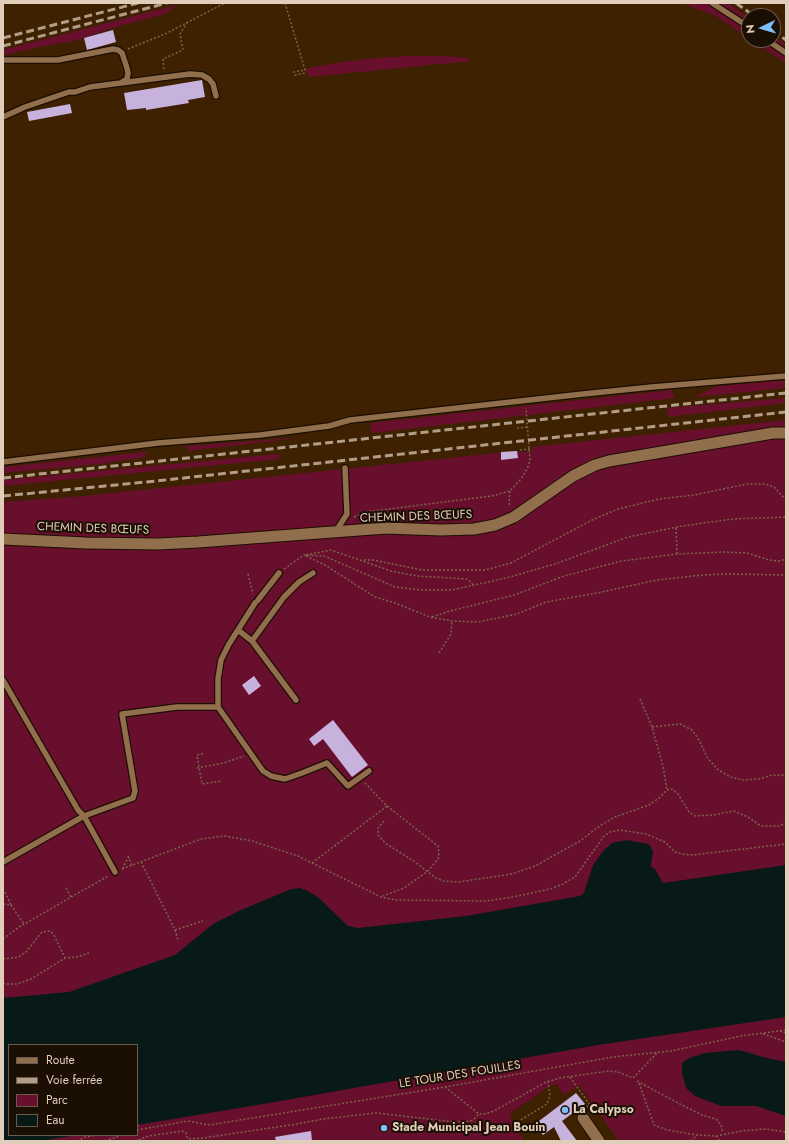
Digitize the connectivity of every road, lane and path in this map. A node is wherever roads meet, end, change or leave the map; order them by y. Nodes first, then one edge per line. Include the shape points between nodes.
1 (225, 3) edge
2 (285, 3) edge
3 (712, 3) edge
4 (188, 22) junction
5 (741, 22) edge
6 (122, 54) junction
7 (3, 60) edge
8 (305, 73) dead end
9 (165, 77) junction
10 (122, 82) junction
11 (216, 96) dead end
12 (3, 117) edge
13 (786, 376) edge
14 (527, 413) dead end
15 (528, 426) junction
16 (517, 428) dead end
17 (786, 433) edge
18 (530, 449) junction
19 (520, 450) dead end
20 (3, 462) edge
21 (345, 468) dead end
22 (510, 491) junction
23 (786, 500) edge
24 (514, 517) junction
25 (786, 517) edge
26 (676, 527) junction
27 (339, 532) junction
28 (3, 539) edge
29 (677, 554) junction
30 (304, 555) junction
31 (786, 559) edge
32 (364, 560) junction
33 (280, 573) joint
34 (313, 573) dead end
35 (248, 574) dead end
36 (786, 575) edge
37 (474, 586) junction
38 (257, 602) junction
39 (430, 617) junction
40 (452, 621) junction
41 (238, 630) junction
42 (252, 641) junction
43 (439, 653) dead end
44 (3, 680) edge
45 (5, 689) edge
46 (640, 699) dead end
47 (296, 700) dead end
48 (218, 707) junction
49 (652, 728) junction
50 (202, 752) dead end
51 (251, 753) junction
52 (198, 768) junction
53 (369, 771) dead end
54 (786, 777) edge
55 (362, 780) dead end
56 (221, 782) dead end
57 (667, 790) junction
58 (387, 806) junction
59 (84, 816) junction
60 (384, 821) dead end
61 (786, 823) edge
62 (786, 844) edge
63 (3, 862) edge
64 (141, 862) junction
65 (312, 863) junction
66 (132, 866) junction
67 (123, 869) junction
68 (428, 871) junction
69 (115, 872) junction
70 (66, 888) dead end
71 (5, 892) dead end
72 (71, 897) junction
73 (381, 897) junction
74 (3, 904) edge
75 (11, 905) junction
76 (203, 922) dead end
77 (24, 924) junction
78 (175, 930) junction
79 (3, 938) edge
80 (178, 940) dead end
81 (89, 953) dead end
82 (65, 958) junction
83 (3, 959) edge
84 (3, 983) edge
85 (786, 1030) edge
86 (778, 1031) junction
87 (762, 1033) junction
88 (786, 1033) edge
89 (786, 1042) edge
90 (658, 1052) junction
91 (570, 1077) junction
92 (637, 1081) dead end
93 (548, 1082) junction
94 (639, 1083) junction
95 (445, 1087) junction
96 (479, 1114) junction
97 (583, 1118) joint
98 (514, 1124) dead end
99 (141, 1125) dead end
100 (138, 1126) edge
101 (138, 1130) edge
102 (786, 1132) edge
103 (723, 1134) junction
104 (697, 1135) junction
105 (91, 1136) edge
106 (119, 1136) edge
107 (716, 1136) junction
108 (77, 1141) edge
109 (105, 1141) edge
110 (135, 1141) edge
111 (599, 1141) edge
112 (691, 1141) edge
113 (720, 1141) edge

1 - 4 path
2 - 8 path via 305,70 294,72 295,75
3 - 5 lane
4 - 6 path
4 - 9 path via 180,34 183,50 163,59
6 - 7 lane via 113,49 58,60
6 - 10 lane via 128,73
9 - 10 lane
9 - 11 lane via 202,74 213,84
10 - 12 lane via 69,92
13 - 20 lane via 583,394 350,420 329,426 260,435 158,443
14 - 15 path
15 - 16 path
15 - 18 path
17 - 24 street, CHEMIN DES BŒUFS via 773,433 595,465 573,476
18 - 19 path
18 - 22 path via 528,467
21 - 27 lane via 347,514
22 - 24 path via 509,502
22 - 27 path via 492,496 365,512 350,520
23 - 32 path via 774,487 765,484 747,484 659,499 605,514 511,563 485,570 422,570
24 - 27 street, CHEMIN DES BŒUFS via 495,525 474,529 392,528
25 - 26 path via 734,519
26 - 29 path
26 - 37 path via 628,537 555,564
27 - 28 street, CHEMIN DES BŒUFS via 158,544
29 - 31 path via 747,553 769,560
29 - 39 path via 622,561 589,569 514,595
30 - 32 path via 331,550
30 - 33 path
30 - 37 path via 324,556 395,587 452,590
30 - 39 path via 325,565 375,597
32 - 37 path via 391,571 417,576 467,579
33 - 38 lane
34 - 42 lane via 299,582 284,598
35 - 38 path
36 - 40 path via 702,575 657,580 546,602 516,614 478,622
38 - 41 lane
39 - 40 path
40 - 43 path via 451,634
41 - 42 lane
41 - 48 lane via 221,660
42 - 47 lane
44 - 45 lane
45 - 59 lane
46 - 49 path
48 - 51 lane
48 - 59 lane via 177,707 122,714 135,791 133,798
49 - 54 path via 680,724 692,730 707,757 717,769 730,777 743,780 782,774
49 - 57 path
50 - 52 path via 197,755
51 - 52 path via 238,759
51 - 53 lane via 263,771 285,779 327,762 348,786
52 - 56 path via 202,784
55 - 58 path
57 - 61 path via 672,789 678,794 689,812 695,816 734,811 761,826 779,826
57 - 68 path via 649,805 615,817 580,841 535,866 512,874 458,882 443,881
58 - 65 path
58 - 68 path via 438,846 438,859
59 - 63 lane
59 - 69 lane
60 - 68 path via 378,828 378,835 385,843
62 - 73 path via 692,855 675,852 665,842 646,834 620,830 604,836 575,877 550,889 486,901 396,900
64 - 65 path via 201,839 224,836 252,841
64 - 66 path
64 - 78 path
65 - 73 path
66 - 67 path
66 - 67 path via 128,856
67 - 69 path
68 - 73 path via 404,888
69 - 72 path
70 - 72 path
71 - 75 path
72 - 77 path
74 - 75 path
75 - 77 path
76 - 78 path
77 - 79 path
78 - 80 path
81 - 82 path
82 - 83 path via 50,931 42,932 26,952 18,957
82 - 84 path via 31,979 17,984
85 - 86 path, LE TOUR DES FOUILLES
86 - 87 path, LE TOUR DES FOUILLES
86 - 88 path
87 - 89 path
87 - 90 path, LE TOUR DES FOUILLES
90 - 91 path via 633,1078 609,1071
90 - 95 path, LE TOUR DES FOUILLES via 613,1057
91 - 93 path
91 - 97 path via 590,1105 579,1112
92 - 94 path
93 - 96 path via 494,1111
93 - 98 path via 550,1095 547,1104
94 - 103 path via 716,1120 721,1125
94 - 104 path via 654,1125
95 - 96 path
95 - 101 path, LE TOUR DES FOUILLES via 209,1125 188,1121
96 - 110 path via 473,1120 465,1122 376,1113 203,1138 188,1139 182,1131 148,1136
97 - 111 street
99 - 100 path
102 - 103 path via 765,1129
103 - 107 path
104 - 107 path
104 - 112 path
105 - 108 path
106 - 109 path
107 - 113 path

